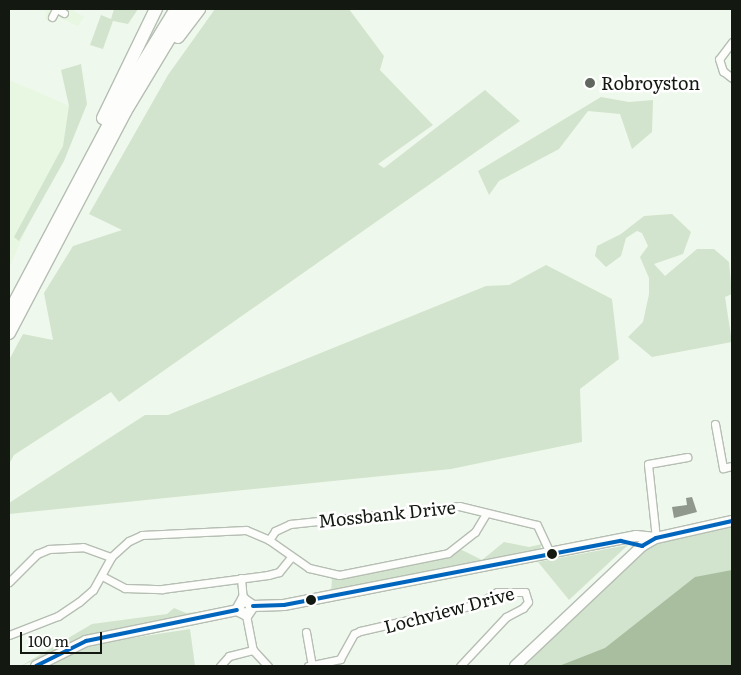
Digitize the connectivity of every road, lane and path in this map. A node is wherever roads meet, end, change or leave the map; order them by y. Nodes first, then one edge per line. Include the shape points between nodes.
1 (156, 9) edge
2 (176, 9) edge
3 (187, 9) edge
4 (199, 9) edge
5 (59, 10) edge
6 (52, 17) dead end
7 (732, 42) edge
8 (732, 78) edge
9 (85, 189) junction
10 (56, 223) junction
11 (9, 313) edge
12 (9, 333) edge
13 (714, 424) dead end
14 (687, 457) dead end
15 (732, 466) edge
16 (486, 514) junction
17 (732, 521) edge
18 (656, 538) junction
19 (269, 540) junction
20 (621, 540) junction
21 (642, 546) junction
22 (550, 553) junction
23 (111, 557) junction
24 (292, 557) junction
25 (102, 576) junction
26 (241, 578) junction
27 (9, 582) edge
28 (243, 599) joint
29 (245, 610) junction
30 (306, 632) dead end
31 (9, 635) edge
32 (253, 650) junction
33 (36, 666) edge
34 (220, 666) edge
35 (268, 666) edge
36 (310, 666) edge
37 (460, 666) edge
38 (515, 666) edge

1 - 10 highway
2 - 10 highway via 132,80
3 - 9 highway via 141,83
4 - 9 highway via 168,52
5 - 6 street
7 - 8 street via 720,59 724,71
9 - 12 highway
10 - 11 highway
13 - 15 street via 723,468
14 - 18 street via 648,464
16 - 19 street, Mossbank Drive via 459,506 290,524 275,531
16 - 22 street, Mossbank Drive via 537,526
16 - 24 street via 483,524 470,537 448,553 434,557 339,575 318,572
17 - 18 street
18 - 20 street via 640,536
18 - 21 street
19 - 23 street via 246,530 142,535 129,540
19 - 24 street
20 - 21 street
20 - 22 street
21 - 38 street
22 - 29 street
23 - 25 street
23 - 27 street via 83,548 48,549 37,554
24 - 26 street via 279,572
25 - 26 street via 140,591
25 - 31 street via 93,590 58,616
26 - 28 street
28 - 29 street
29 - 32 street
29 - 33 street via 86,641
30 - 36 street, Lochview Drive
32 - 34 street via 229,656
32 - 35 street
36 - 37 street, Lochview Drive via 340,659 354,634 360,631 478,604 498,592 526,592 528,602 523,608 506,617

